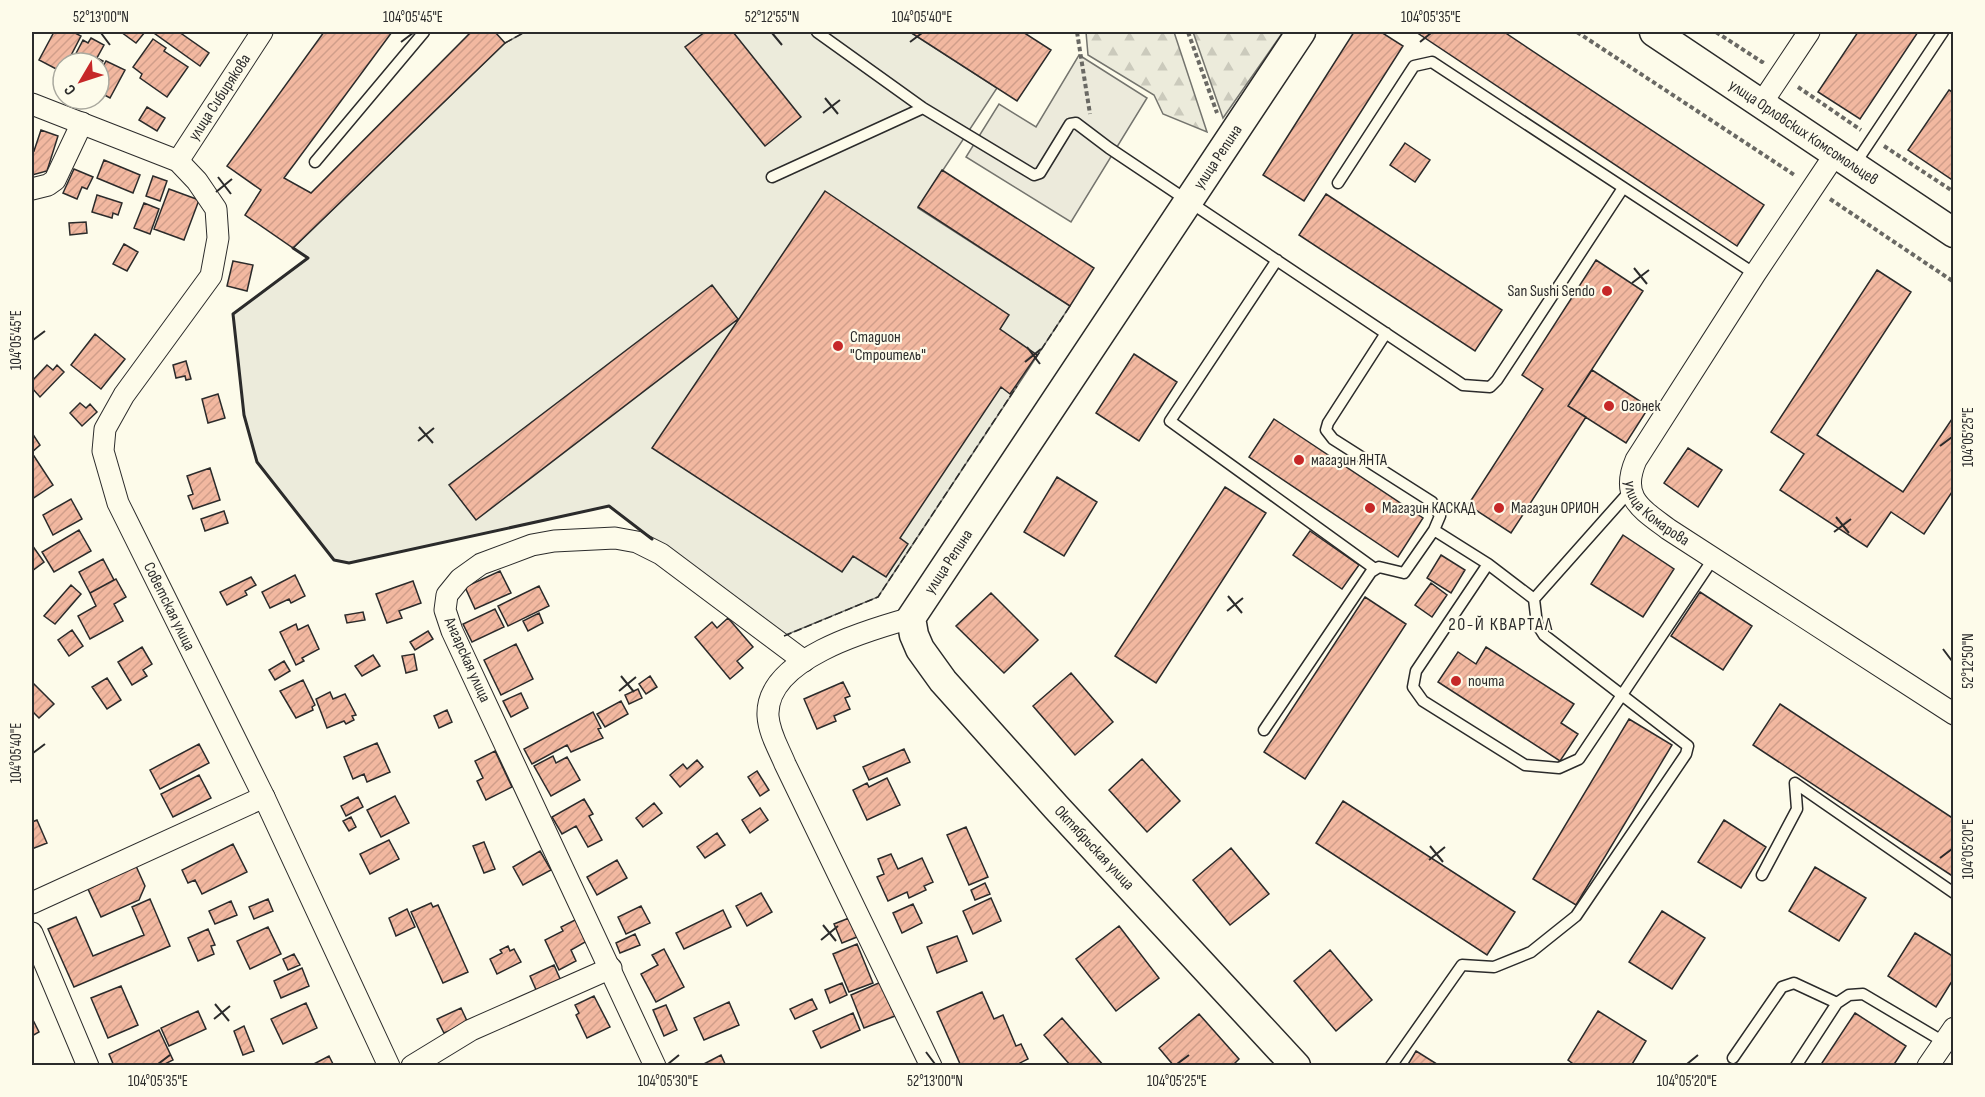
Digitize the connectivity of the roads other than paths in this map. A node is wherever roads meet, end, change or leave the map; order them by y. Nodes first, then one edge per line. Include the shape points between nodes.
1 (262, 32) edge
2 (424, 32) edge
3 (817, 32) edge
4 (1301, 32) edge
5 (1654, 32) edge
6 (1809, 32) edge
7 (1943, 32) edge
8 (32, 104) edge
9 (1761, 104) junction
10 (923, 108) junction
11 (82, 123) junction
12 (1845, 159) junction
13 (178, 160) junction
14 (315, 162) dead end
15 (772, 177) dead end
16 (1338, 183) dead end
17 (1623, 188) junction
18 (32, 189) edge
19 (1189, 201) junction
20 (1953, 233) edge
21 (1277, 260) junction
22 (1755, 274) junction
23 (1386, 333) junction
24 (1630, 491) junction
25 (1434, 530) junction
26 (1713, 559) junction
27 (1488, 564) junction
28 (1375, 569) junction
29 (1534, 598) junction
30 (911, 618) junction
31 (804, 661) junction
32 (1622, 698) junction
33 (1953, 714) edge
34 (1264, 730) dead end
35 (264, 797) junction
36 (1762, 875) dead end
37 (1953, 893) edge
38 (32, 903) edge
39 (32, 933) edge
40 (611, 968) junction
41 (1837, 1003) junction
42 (1949, 1035) edge
43 (1733, 1058) dead end
44 (88, 1065) edge
45 (389, 1065) edge
46 (412, 1065) edge
47 (656, 1065) edge
48 (931, 1065) edge
49 (1296, 1065) edge
50 (1391, 1065) edge
51 (1796, 1065) edge
52 (1928, 1065) edge

1 - 13 street, улица Сибирякова
2 - 14 lane
3 - 10 lane
4 - 19 street, улица Репина
5 - 9 street, улица Орловских Комсомольцев
6 - 9 street
7 - 12 lane
8 - 11 street
9 - 12 street, улица Орловских Комсомольцев
10 - 15 lane
10 - 19 lane via 1034,175 1040,173 1070,124 1076,123
11 - 13 street
11 - 18 street via 55,180
12 - 20 street, улица Орловских Комсомольцев
12 - 22 street, улица Комарова via 1813,187
13 - 35 street, Советская улица via 216,210 218,238 211,276 115,409 105,429 103,451 117,503
16 - 17 lane via 1414,66 1432,62
17 - 22 lane
17 - 23 lane via 1490,387 1463,385
19 - 21 lane
19 - 30 street, улица Репина
21 - 23 lane
21 - 28 lane via 1170,421
22 - 24 street, улица Комарова via 1636,460 1629,477
23 - 25 lane via 1326,430 1333,439 1432,502 1440,516
24 - 26 street, улица Комарова via 1649,515
24 - 29 lane
25 - 27 lane
25 - 28 lane via 1404,573
26 - 32 lane
26 - 33 street, улица Комарова
27 - 29 lane
27 - 32 lane via 1416,671 1413,687 1423,701 1525,765 1559,768 1579,759
28 - 34 lane
29 - 32 lane via 1537,624 1544,636
30 - 31 street via 864,631
30 - 49 street, Октябрьская улица via 920,650 943,681
31 - 40 street, Ангарская улица via 661,554 628,540 572,538 532,545 481,564 451,587 445,610 452,631
31 - 48 street via 791,670 770,697 770,729
32 - 50 lane via 1683,741 1688,746 1686,754 1576,916 1532,952 1494,967 1462,964
35 - 38 street
35 - 45 street, Советская улица
36 - 37 lane via 1797,808 1795,783
39 - 44 street
40 - 46 street via 471,1030
40 - 47 street, Ангарская улица
41 - 42 lane via 1849,995 1863,994
41 - 43 lane via 1794,984 1782,987
41 - 51 lane
42 - 52 street

